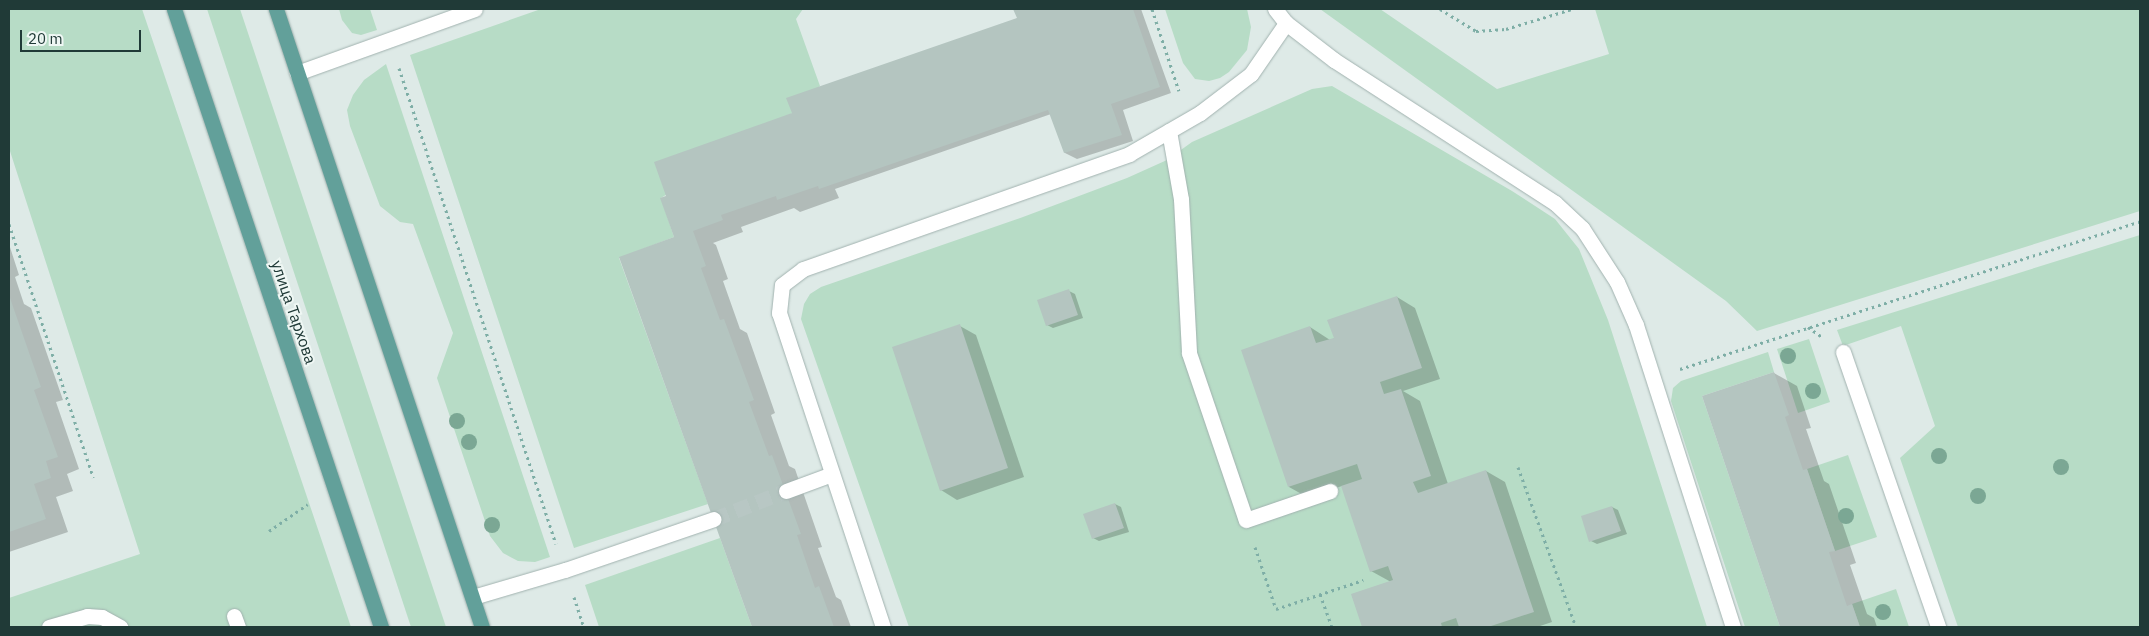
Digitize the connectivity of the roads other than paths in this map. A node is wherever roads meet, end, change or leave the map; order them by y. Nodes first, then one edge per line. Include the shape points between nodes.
1 (174, 9) edge
2 (276, 9) edge
3 (475, 9) edge
4 (1275, 9) edge
5 (1286, 24) junction
6 (297, 73) junction
7 (1169, 131) junction
8 (1843, 352) dead end
9 (832, 474) junction
10 (786, 491) tunnel mouth
11 (1330, 491) dead end
12 (714, 519) tunnel mouth
13 (473, 598) junction
14 (49, 627) edge
15 (120, 627) edge
16 (381, 627) edge
17 (482, 627) edge
18 (883, 627) edge
19 (1733, 627) edge
20 (1938, 627) edge

1 - 16 main road, улица Тархова
2 - 6 main road
3 - 6 street
4 - 5 street
5 - 7 street via 1251,74
5 - 19 street via 1334,60 1555,203 1582,228 1617,282 1636,325
6 - 13 main road
7 - 9 street via 1129,154 802,269 782,285 778,314
7 - 11 street via 1181,199 1189,353 1246,520
8 - 20 street
9 - 10 street
9 - 18 street
12 - 13 street
13 - 17 main road
14 - 15 street via 87,616 102,617

